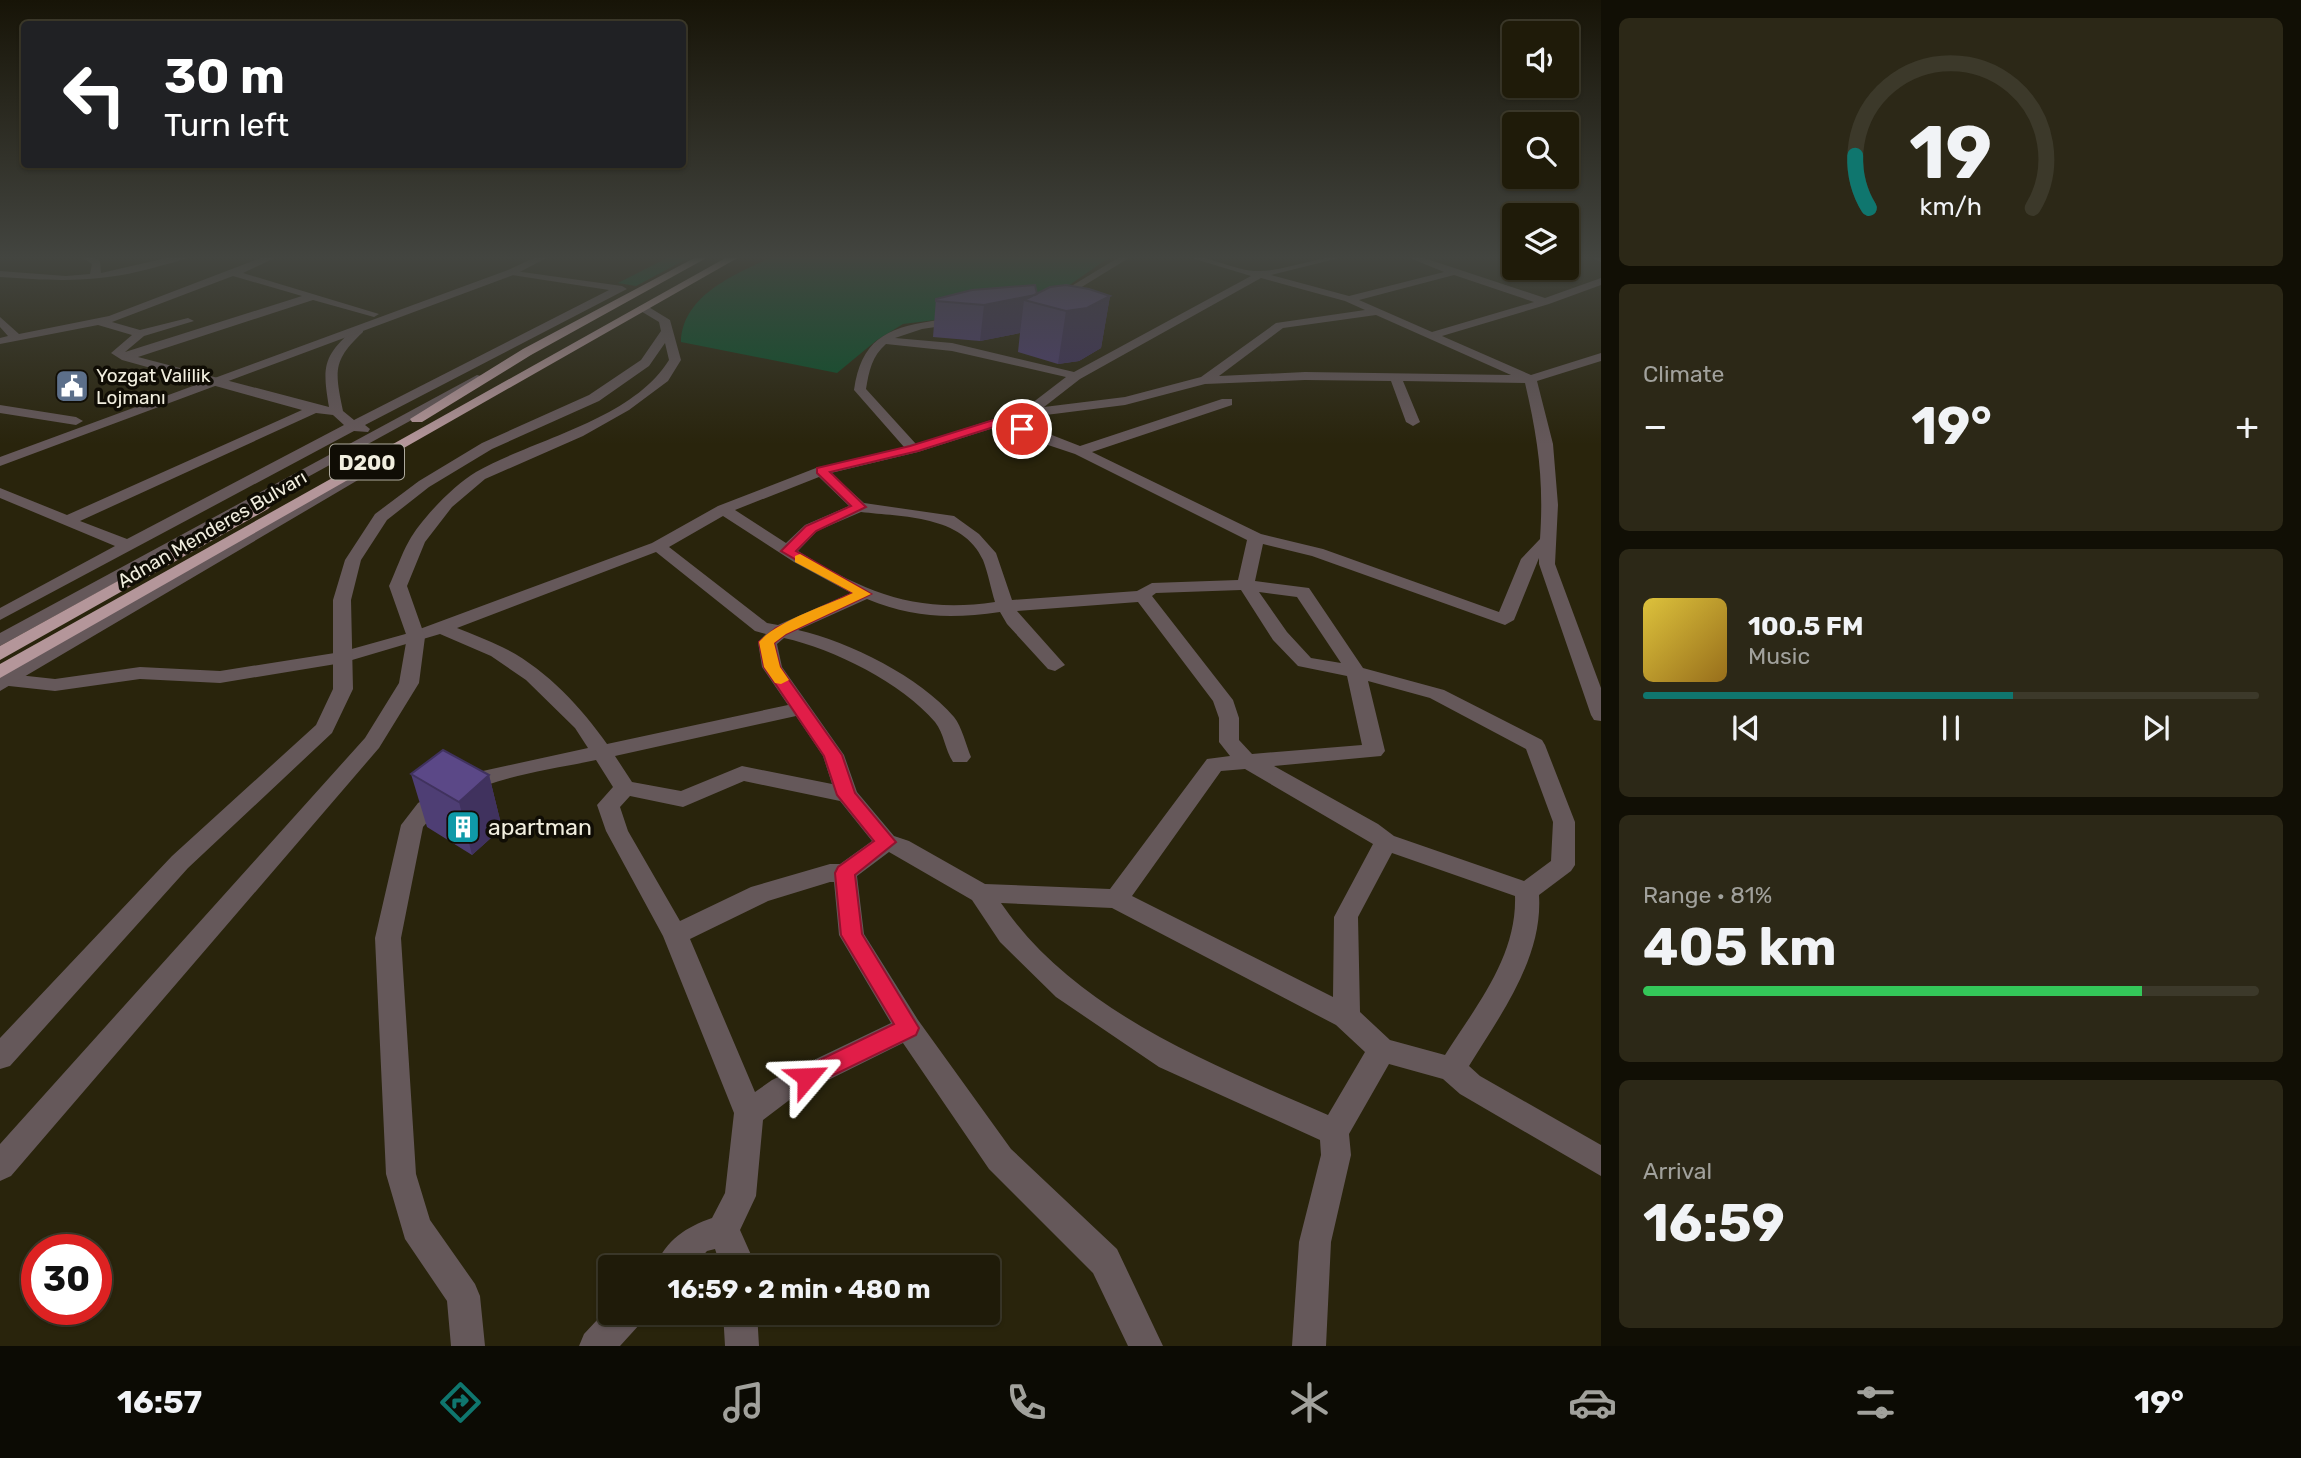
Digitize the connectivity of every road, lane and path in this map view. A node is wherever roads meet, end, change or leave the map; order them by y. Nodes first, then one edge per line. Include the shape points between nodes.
1 (108, 319) edge
2 (243, 319) edge
3 (361, 319) edge
4 (389, 319) edge
5 (561, 319) edge
6 (600, 319) edge
7 (615, 319) edge
8 (663, 319) edge
9 (973, 319) edge
10 (1180, 319) edge
11 (1325, 319) edge
12 (1391, 319) edge
13 (1488, 319) edge
14 (0, 320) edge
15 (188, 321) dead end
16 (99, 322) junction
17 (359, 330) junction
18 (667, 331) junction
19 (140, 334) junction
20 (1430, 336) junction
21 (16, 338) junction
22 (586, 340) joint
23 (883, 340) junction
24 (0, 341) edge
25 (527, 352) junction
26 (127, 357) junction
27 (1601, 357) edge
28 (1076, 376) junction
29 (1395, 376) junction
30 (195, 378) junction
31 (1530, 379) junction
32 (1205, 380) junction
33 (216, 381) junction
34 (1227, 402) dead end
35 (0, 409) edge
36 (314, 409) junction
37 (337, 412) junction
38 (1028, 413) junction
39 (0, 415) edge
40 (1003, 421) junction
41 (1413, 422) dead end
42 (71, 423) junction
43 (354, 426) junction
44 (378, 433) junction
45 (914, 449) junction
46 (0, 450) edge
47 (1080, 451) junction
48 (0, 462) edge
49 (821, 471) junction
50 (0, 493) edge
51 (859, 507) junction
52 (723, 509) junction
53 (67, 521) junction
54 (1256, 538) junction
55 (1548, 540) junction
56 (128, 545) junction
57 (658, 546) junction
58 (788, 551) junction
59 (1246, 585) junction
60 (864, 594) junction
61 (1142, 596) junction
62 (1005, 606) junction
63 (0, 615) edge
64 (441, 628) junction
65 (781, 631) junction
66 (416, 637) junction
67 (0, 640) edge
68 (0, 654) edge
69 (342, 657) junction
70 (1055, 665) dead end
71 (1356, 672) junction
72 (3, 679) edge
73 (800, 709) junction
74 (1601, 715) edge
75 (600, 754) junction
76 (960, 757) dead end
77 (1246, 760) junction
78 (625, 788) junction
79 (846, 795) junction
80 (886, 842) junction
81 (1387, 842) junction
82 (845, 873) junction
83 (1527, 891) junction
84 (981, 893) junction
85 (1116, 899) junction
86 (675, 935) junction
87 (1346, 1017) junction
88 (908, 1028) junction
89 (1382, 1050) junction
90 (0, 1057) edge
91 (1452, 1069) junction
92 (749, 1113) junction
93 (1334, 1132) junction
94 (1601, 1161) edge
95 (0, 1166) edge
96 (723, 1230) junction
97 (682, 1255) edge
98 (735, 1255) edge
99 (616, 1325) edge
100 (741, 1325) edge
101 (468, 1346) edge
102 (596, 1346) edge
103 (742, 1346) edge
104 (1146, 1346) edge
105 (1309, 1346) edge

1 - 16 street
2 - 26 street
3 - 30 street
4 - 17 street
5 - 43 street
6 - 25 highway, Adnan Menderes Bulvarı / D200
7 - 22 highway, Adnan Menderes Bulvarı / D200
8 - 18 street
9 - 23 street via 925,325
10 - 28 street
11 - 32 street via 1280,325
12 - 20 street
13 - 20 street
14 - 21 street
15 - 19 street
16 - 19 street
16 - 21 street
17 - 33 street
17 - 37 street via 337,349 328,372
18 - 66 street via 675,360 664,378 578,433 480,476 447,504 417,541 398,586
18 - 69 street via 645,363 594,398 487,446 381,517 353,560 342,600
19 - 26 street via 117,353
20 - 31 street
21 - 24 street
22 - 72 street
23 - 28 street via 952,347
23 - 45 street via 860,370 860,390
25 - 44 street
25 - 68 highway, Adnan Menderes Bulvarı / D200 via 396,432
26 - 30 street
27 - 31 street
28 - 38 street
29 - 31 street
29 - 32 street
29 - 41 street
30 - 33 street
30 - 42 street
31 - 55 street via 1546,444
32 - 38 street via 1125,401
33 - 36 street
33 - 48 street
34 - 47 street
35 - 42 street
36 - 37 street
36 - 53 street
37 - 43 street
38 - 40 street
39 - 42 street
40 - 45 street
40 - 47 street
42 - 46 street
43 - 44 street
43 - 56 street
44 - 67 street
45 - 49 street
47 - 54 street
49 - 51 street
49 - 52 street
50 - 53 street
51 - 58 street via 811,528
51 - 62 street via 948,519 990,556
52 - 57 street
52 - 58 street
53 - 56 street
54 - 55 street via 1317,552 1505,620 1529,559
54 - 59 street
55 - 74 street via 1547,564
56 - 63 street
57 - 64 street
57 - 65 street via 761,626
58 - 60 street
59 - 61 street via 1152,588
59 - 71 street via 1280,636 1305,662
59 - 71 street via 1303,592
60 - 62 street via 937,612
60 - 65 street
61 - 62 street
61 - 77 street via 1223,700 1229,742
62 - 70 street
64 - 66 street
64 - 75 street via 498,652 533,676 582,723
65 - 73 street via 766,642 772,667
65 - 76 street via 865,662 913,688 947,722
66 - 69 street
66 - 95 street via 409,683 372,743
69 - 72 street via 220,677 140,673 55,685
69 - 90 street via 343,689 325,728 180,862
71 - 77 street via 1374,751
71 - 83 street via 1437,694 1535,745 1564,822 1563,865
73 - 75 street
73 - 79 street via 833,755
75 - 78 street
75 - 101 street via 477,779 426,809 412,825 388,938 401,1174 416,1228 463,1296
77 - 81 street
77 - 85 street via 1215,764
78 - 79 street via 683,799 742,773
78 - 86 street via 608,805 617,831
79 - 80 street
80 - 82 street
80 - 84 street via 901,846
81 - 83 street
81 - 87 street via 1346,917
82 - 86 street via 830,873 760,894
82 - 88 street via 852,935
83 - 91 street via 1530,908 1514,964
84 - 85 street
84 - 93 street via 1009,935 1065,989 1169,1058
85 - 87 street
86 - 92 street
87 - 89 street
88 - 92 street via 782,1089
88 - 104 street via 1000,1159 1105,1261
89 - 91 street
89 - 93 street
91 - 94 street via 1470,1085
92 - 96 street via 740,1196
93 - 105 street via 1336,1155 1315,1242
96 - 97 street via 697,1239
96 - 98 street
99 - 102 street
100 - 103 street

